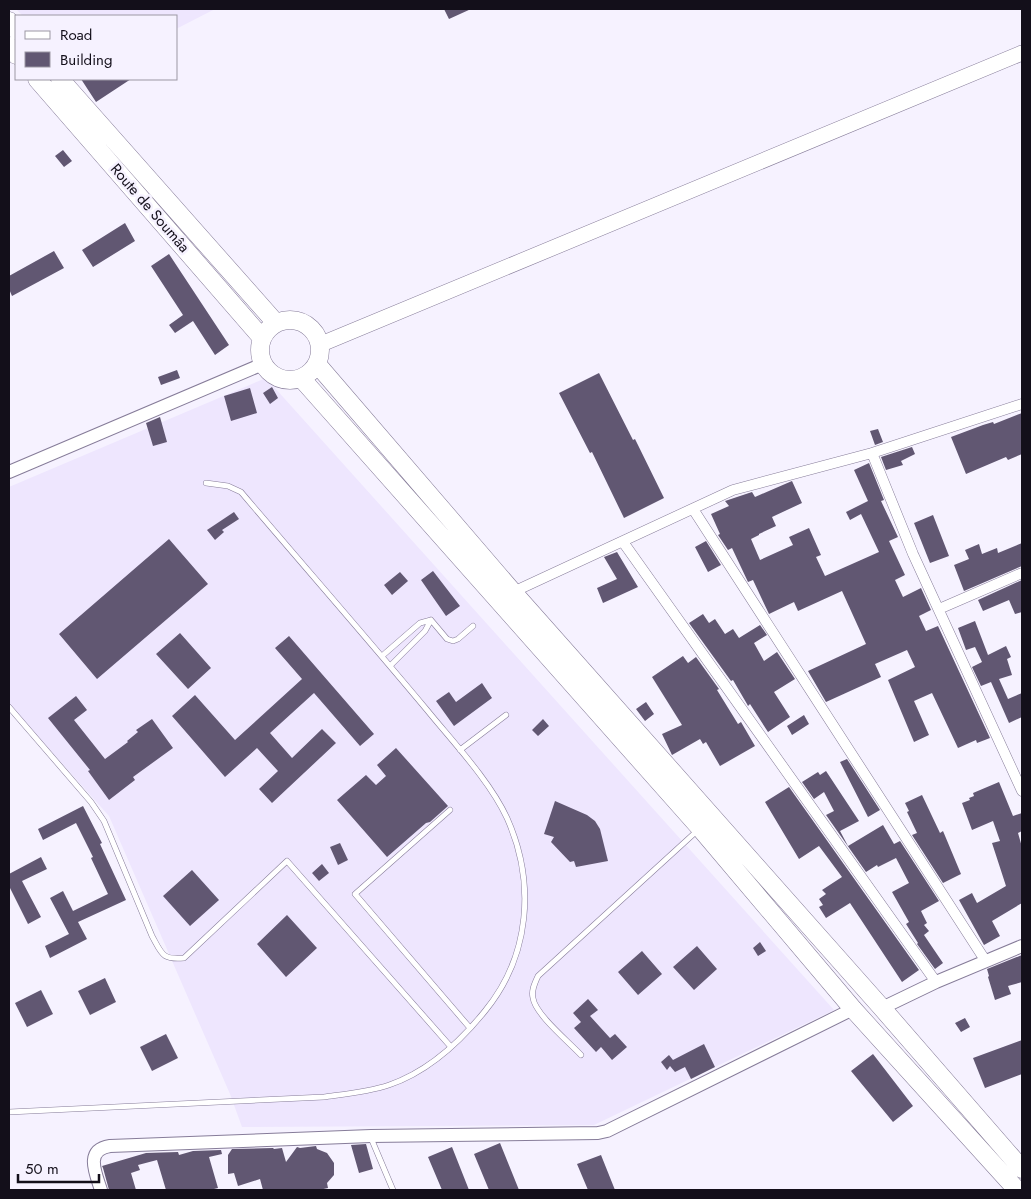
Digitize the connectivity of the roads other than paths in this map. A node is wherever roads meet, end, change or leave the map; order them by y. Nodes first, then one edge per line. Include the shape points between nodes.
1 (1022, 53) edge
2 (38, 80) edge
3 (61, 80) edge
4 (276, 323) junction
5 (262, 338) junction
6 (319, 345) junction
7 (263, 364) junction
8 (317, 364) junction
9 (301, 378) junction
10 (1022, 404) edge
11 (872, 453) junction
12 (9, 472) edge
13 (206, 483) dead end
14 (693, 509) junction
15 (623, 542) junction
16 (1022, 573) edge
17 (513, 592) junction
18 (939, 609) junction
19 (431, 620) junction
20 (473, 626) dead end
21 (382, 656) junction
22 (390, 666) junction
23 (9, 707) edge
24 (506, 714) dead end
25 (460, 750) junction
26 (1022, 791) edge
27 (450, 810) dead end
28 (700, 828) junction
29 (1022, 946) edge
30 (985, 960) junction
31 (936, 982) junction
32 (882, 1008) junction
33 (853, 1009) junction
34 (470, 1028) junction
35 (451, 1047) junction
36 (581, 1055) dead end
37 (9, 1112) edge
38 (371, 1136) junction
39 (1022, 1169) edge
40 (101, 1190) edge
41 (393, 1190) edge
42 (1017, 1190) edge

1 - 6 main road
2 - 5 highway, Route de Soumâa
3 - 4 highway
4 - 5 highway
4 - 6 highway via 290,320 303,323 314,332
5 - 7 highway
6 - 8 highway
7 - 9 highway via 276,377
7 - 12 street
8 - 9 highway
8 - 17 highway
9 - 28 highway
10 - 11 street
11 - 14 street via 734,490
11 - 18 street
13 - 21 lane via 228,486 241,492
14 - 15 street
14 - 30 street
15 - 17 street
15 - 31 street
16 - 18 street
17 - 32 highway
18 - 26 street
19 - 20 lane via 452,641
19 - 21 lane via 420,623
19 - 22 lane via 425,631
21 - 22 lane
22 - 25 lane
23 - 35 lane via 104,820 162,953 170,959 184,958 287,861
24 - 25 lane
25 - 34 lane via 507,817 518,846 526,905 521,937 511,968 492,1002
27 - 34 lane via 355,894
28 - 33 highway
28 - 36 lane via 538,976 533,986 537,1010
29 - 30 street
30 - 31 street
31 - 32 street
32 - 39 highway
33 - 38 street via 607,1131
33 - 42 highway
34 - 35 lane
35 - 37 lane via 419,1070 390,1085 360,1092
38 - 40 street via 104,1147 93,1158
38 - 41 lane

